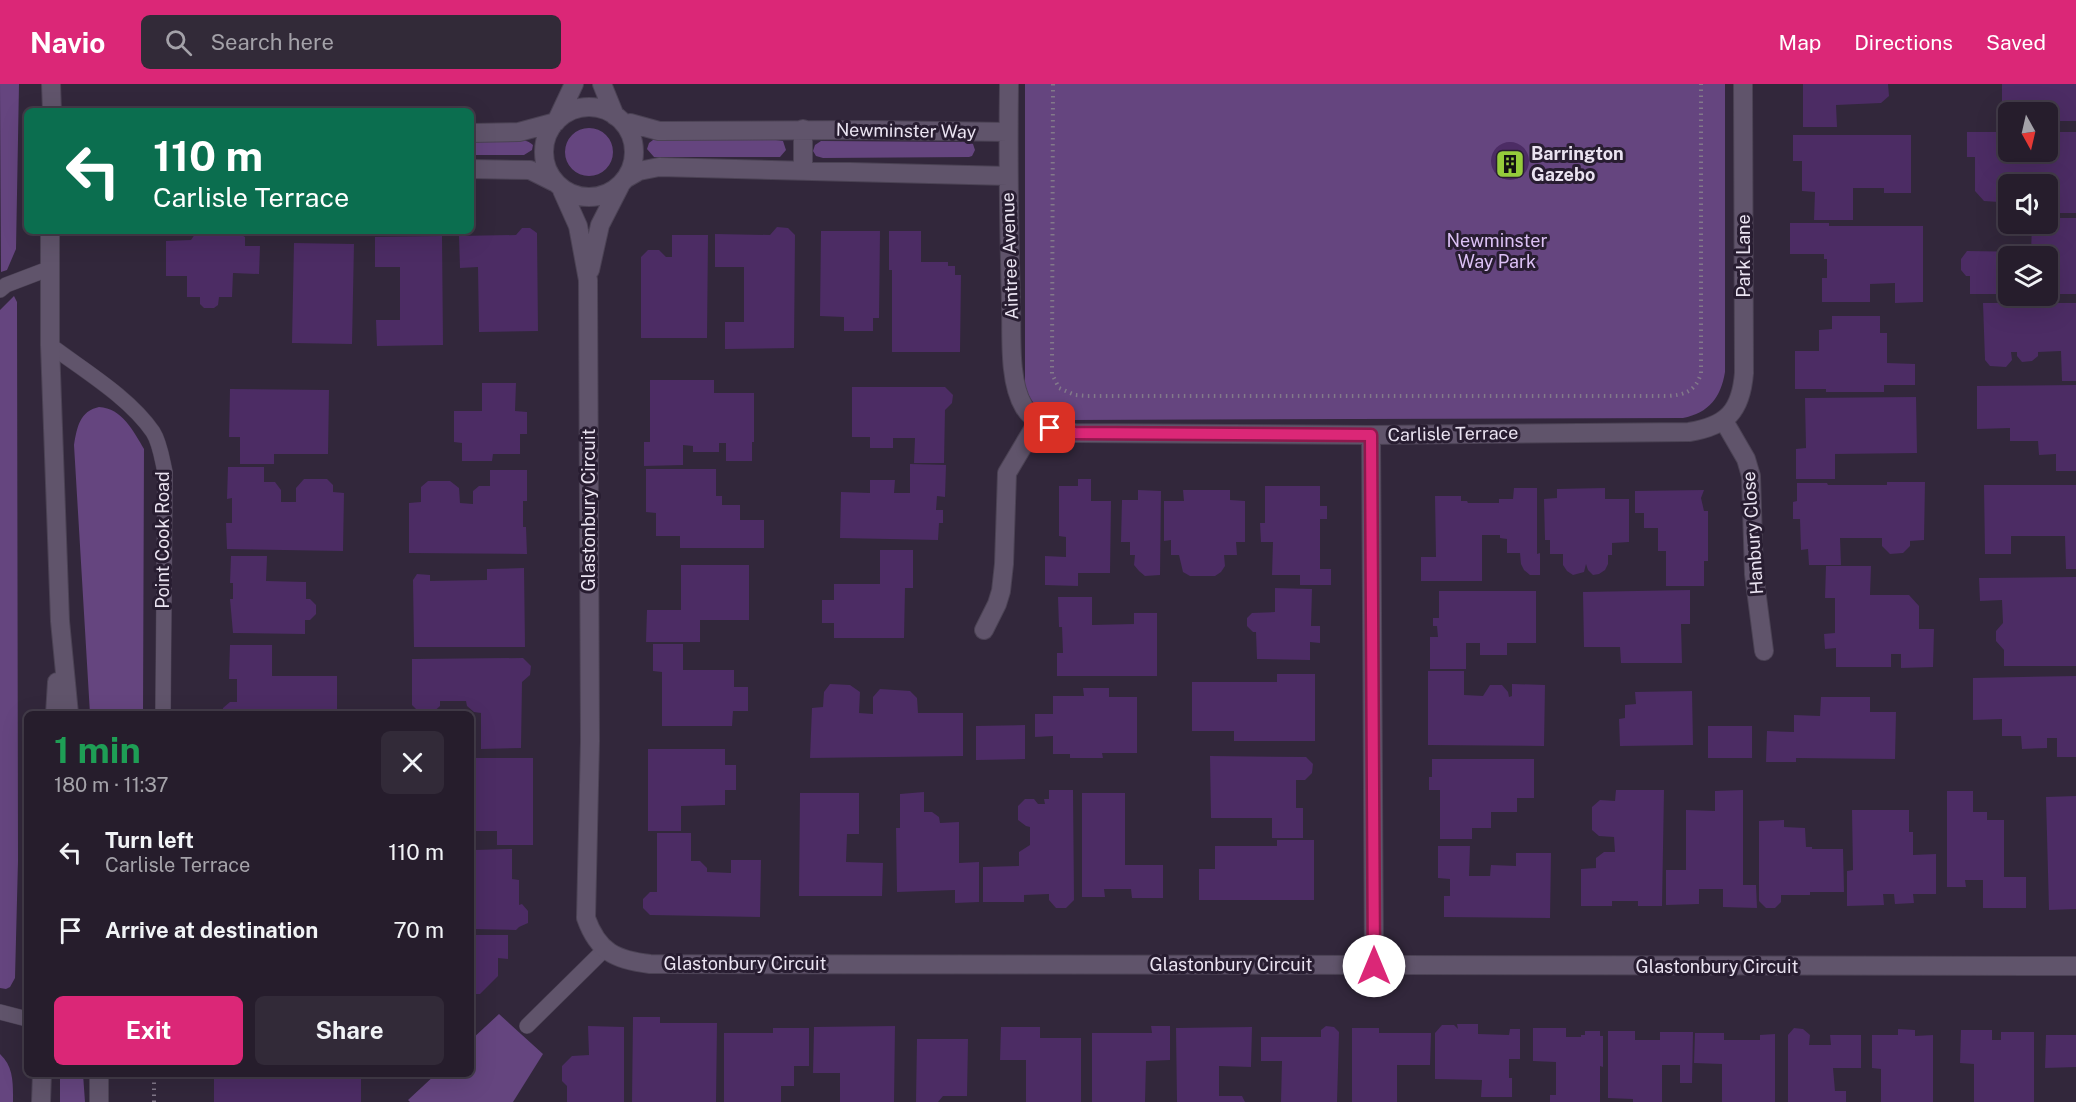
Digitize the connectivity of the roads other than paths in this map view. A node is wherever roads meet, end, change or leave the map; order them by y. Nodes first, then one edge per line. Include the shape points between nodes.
1 (51, 84) edge
2 (574, 84) edge
3 (602, 84) edge
4 (1009, 84) edge
5 (1743, 84) edge
6 (52, 108) edge
7 (620, 120) junction
8 (557, 121) junction
9 (803, 129) junction
10 (1008, 132) junction
11 (474, 133) edge
12 (474, 169) edge
13 (803, 169) junction
14 (1008, 176) junction
15 (624, 181) junction
16 (558, 185) junction
17 (50, 234) edge
18 (48, 269) junction
19 (588, 280) junction
20 (0, 291) edge
21 (50, 345) junction
22 (1038, 421) junction
23 (1724, 421) junction
24 (1371, 435) junction
25 (60, 621) junction
26 (984, 630) dead end
27 (1764, 651) dead end
28 (56, 711) edge
29 (69, 711) edge
30 (163, 711) edge
31 (605, 949) junction
32 (1374, 966) junction
33 (2076, 966) edge
34 (0, 1012) edge
35 (24, 1018) edge
36 (527, 1026) dead end
37 (42, 1077) edge
38 (99, 1077) edge
39 (41, 1102) edge
40 (99, 1102) edge

1 - 6 street
2 - 8 street
3 - 7 street
4 - 10 street, Aintree Avenue
5 - 23 street, Park Lane via 1744,373 1738,404
7 - 8 street via 602,109 583,108
7 - 9 street, Newminster Way via 659,131
7 - 15 street via 632,137 634,150 633,163
8 - 11 street via 519,132
8 - 16 street via 548,133 543,153 547,170
9 - 10 street, Newminster Way
9 - 13 street
10 - 14 street, Aintree Avenue
12 - 16 street via 530,170
13 - 14 street
13 - 15 street via 659,167 639,171
14 - 22 street, Aintree Avenue via 1013,366 1024,407
15 - 16 street via 605,195 590,198 574,195
15 - 19 street, Glastonbury Circuit via 600,225
16 - 19 street, Glastonbury Circuit via 578,226
17 - 18 street
18 - 20 lane
18 - 21 street
19 - 31 street, Glastonbury Circuit via 590,741 585,902 590,930
21 - 25 street
21 - 30 lane, Point Cook Road via 128,403 154,433 160,450 165,472
22 - 24 street, Carlisle Terrace via 1075,433
22 - 26 street via 1007,473 1001,591
23 - 24 street, Carlisle Terrace via 1689,432
23 - 27 street, Hanbury Close via 1746,459 1751,476 1754,574
24 - 32 street
25 - 28 street
25 - 29 street
31 - 32 street, Glastonbury Circuit via 627,961 650,964
31 - 36 lane
32 - 33 street, Glastonbury Circuit
34 - 35 lane
37 - 39 street
38 - 40 street

